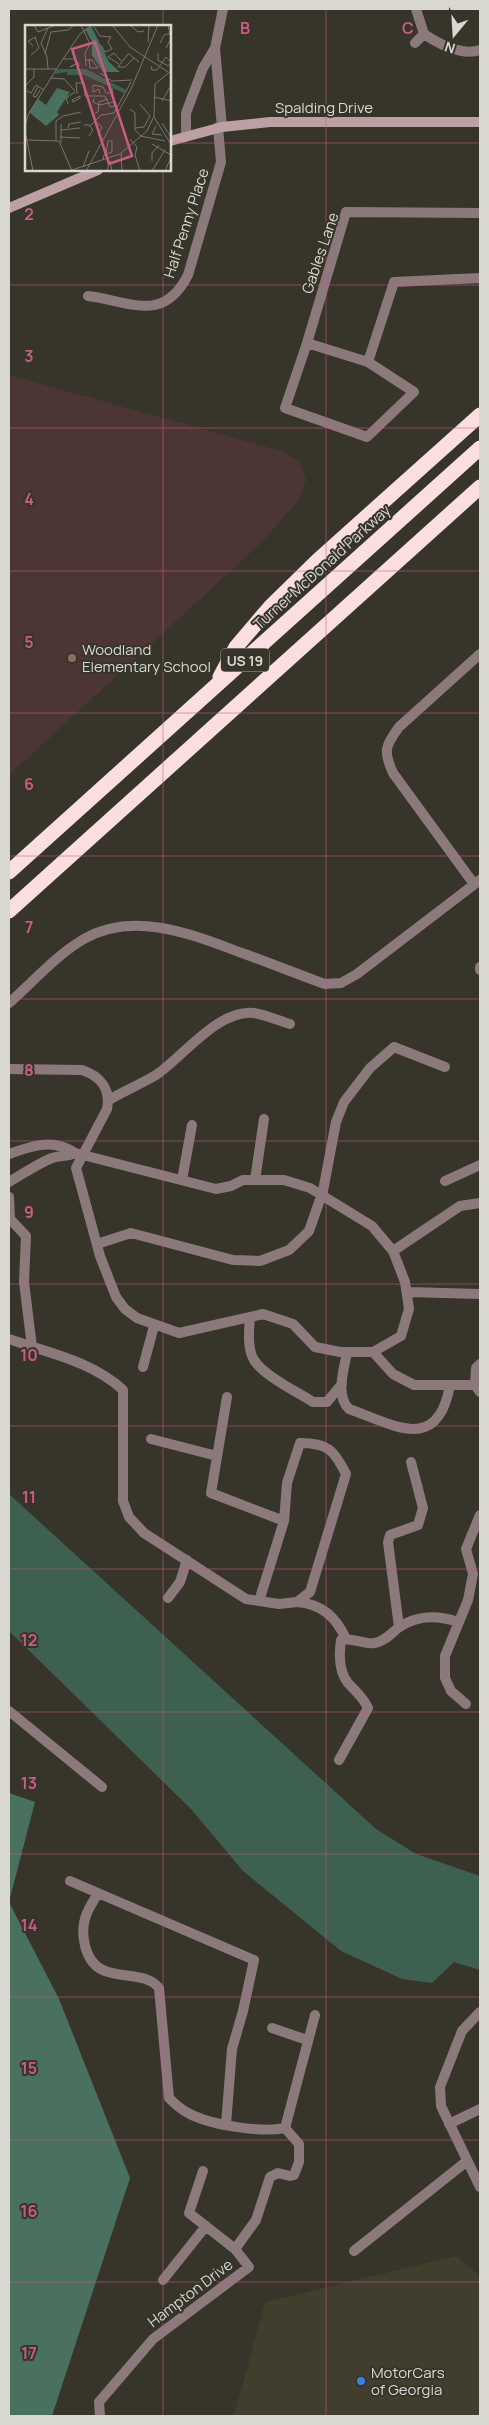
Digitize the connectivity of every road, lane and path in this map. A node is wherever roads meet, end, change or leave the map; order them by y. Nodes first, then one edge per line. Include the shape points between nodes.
1 (223, 9) edge
2 (416, 9) edge
3 (424, 34) junction
4 (415, 43) dead end
5 (215, 48) junction
6 (480, 50) edge
7 (480, 122) edge
8 (220, 127) junction
9 (186, 135) junction
10 (171, 141) edge
11 (96, 171) edge
12 (9, 208) edge
13 (480, 213) edge
14 (480, 278) edge
15 (88, 296) dead end
16 (307, 343) junction
17 (368, 362) junction
18 (480, 415) edge
19 (480, 448) edge
20 (480, 487) edge
21 (480, 654) edge
22 (215, 687) junction
23 (9, 872) edge
24 (477, 882) edge
25 (9, 911) edge
26 (9, 1003) edge
27 (290, 1024) dead end
28 (445, 1066) dead end
29 (9, 1069) edge
30 (109, 1100) junction
31 (264, 1120) dead end
32 (192, 1125) dead end
33 (79, 1153) junction
34 (9, 1154) edge
35 (480, 1165) edge
36 (182, 1180) junction
37 (255, 1180) junction
38 (445, 1180) dead end
39 (9, 1182) edge
40 (322, 1196) junction
41 (9, 1197) edge
42 (480, 1204) edge
43 (97, 1244) junction
44 (393, 1251) junction
45 (407, 1292) junction
46 (480, 1294) edge
47 (250, 1317) junction
48 (154, 1326) junction
49 (9, 1339) edge
50 (32, 1347) junction
51 (347, 1352) junction
52 (373, 1352) junction
53 (480, 1364) edge
54 (143, 1367) dead end
55 (342, 1384) junction
56 (450, 1385) junction
57 (478, 1389) edge
58 (227, 1397) dead end
59 (151, 1439) dead end
60 (217, 1456) junction
61 (411, 1462) dead end
62 (480, 1515) edge
63 (284, 1521) junction
64 (187, 1560) junction
65 (476, 1580) edge
66 (168, 1598) dead end
67 (259, 1601) junction
68 (297, 1602) junction
69 (458, 1622) junction
70 (399, 1627) junction
71 (346, 1639) junction
72 (466, 1704) dead end
73 (9, 1711) edge
74 (339, 1760) dead end
75 (102, 1787) dead end
76 (70, 1881) dead end
77 (98, 1893) junction
78 (480, 2012) edge
79 (315, 2016) dead end
80 (272, 2028) dead end
81 (306, 2040) junction
82 (480, 2109) edge
83 (226, 2124) junction
84 (449, 2124) junction
85 (285, 2128) junction
86 (467, 2161) junction
87 (203, 2171) dead end
88 (480, 2188) edge
89 (206, 2226) junction
90 (235, 2248) junction
91 (354, 2251) dead end
92 (162, 2280) dead end
93 (100, 2416) edge

1 - 5 street
2 - 3 street
3 - 4 street
3 - 6 street via 453,49
5 - 8 street, Half Penny Place
5 - 9 street via 202,68 186,113
7 - 8 street, Spalding Drive via 270,122
8 - 9 street, Spalding Drive
8 - 15 street, Half Penny Place via 221,162 182,288 167,301 148,307
9 - 10 street, Spalding Drive
11 - 12 street
13 - 16 street, Gables Lane via 346,212
14 - 17 street via 394,282
16 - 17 street, Gables Lane
16 - 17 street, Gables Lane via 285,408 367,438 414,392
18 - 22 highway via 317,561 272,606 236,647
19 - 22 highway, Turner McDonald Parkway / US 19
20 - 25 highway, US 19
21 - 24 street via 399,726 388,740 385,755 393,773
22 - 23 highway, Turner McDonald Parkway / US 19
24 - 26 street via 358,974 341,983 325,984 182,931 126,926 85,938
27 - 30 street via 253,1013 228,1018 203,1033 156,1074
28 - 40 street via 394,1047 370,1068 344,1102 336,1122
29 - 30 street via 82,1070 98,1078
30 - 33 street via 103,1120
31 - 37 street
32 - 36 street
33 - 34 street via 51,1144 34,1145
33 - 36 street
33 - 39 street via 44,1161
33 - 43 street via 76,1168
35 - 38 street
36 - 37 street via 216,1189 243,1180
37 - 40 street via 284,1180 310,1188
40 - 43 street via 309,1231 289,1250 260,1261 233,1260 131,1232
40 - 44 street via 372,1226
41 - 50 street via 10,1219 26,1236 24,1282
42 - 44 street via 460,1206
43 - 48 street via 116,1297 125,1309
44 - 45 street
45 - 46 street
45 - 52 street via 409,1309 401,1336
47 - 48 street via 178,1333
47 - 51 street via 263,1314 277,1318 293,1324 316,1347
47 - 55 street via 252,1355 270,1375 312,1402 320,1403 326,1402
48 - 54 street
49 - 50 street
50 - 64 street via 98,1370 123,1390 123,1501 129,1517 144,1532
51 - 52 street
51 - 55 street
52 - 56 street via 393,1374 414,1385
53 - 57 street via 476,1368
55 - 56 street via 344,1403 349,1409 415,1430 424,1429 441,1413
56 - 57 street
58 - 60 street
59 - 60 street
60 - 63 street via 211,1493
61 - 70 street via 423,1508 418,1525 390,1535 388,1542
62 - 65 street via 466,1550
63 - 67 street
63 - 68 street via 288,1483 300,1442 319,1443 336,1454 346,1474 310,1592
64 - 66 street via 180,1582
64 - 67 street via 246,1599
65 - 69 street
67 - 68 street
68 - 71 street via 325,1610 339,1624
69 - 70 street via 441,1616 419,1619
69 - 72 street via 444,1656 445,1678 451,1691
70 - 71 street via 374,1644
71 - 74 street via 341,1640 339,1656 346,1681 364,1699 368,1708
73 - 75 street
76 - 77 street
77 - 83 street via 86,1914 83,1932 87,1953 104,1971 153,1980 159,1988 169,2098 189,2114
77 - 83 street via 254,1960 232,2049
78 - 84 street via 462,2032 440,2087 440,2106
79 - 81 street
80 - 81 street
81 - 85 street
82 - 84 street
83 - 85 street via 274,2131
84 - 86 street
85 - 90 street, Hampton Drive via 299,2144 296,2173 290,2176 273,2174 256,2220
86 - 88 street
86 - 91 street
87 - 89 street via 189,2213
89 - 90 street
89 - 92 street
90 - 93 street, Hampton Drive via 249,2268 153,2339 100,2402

